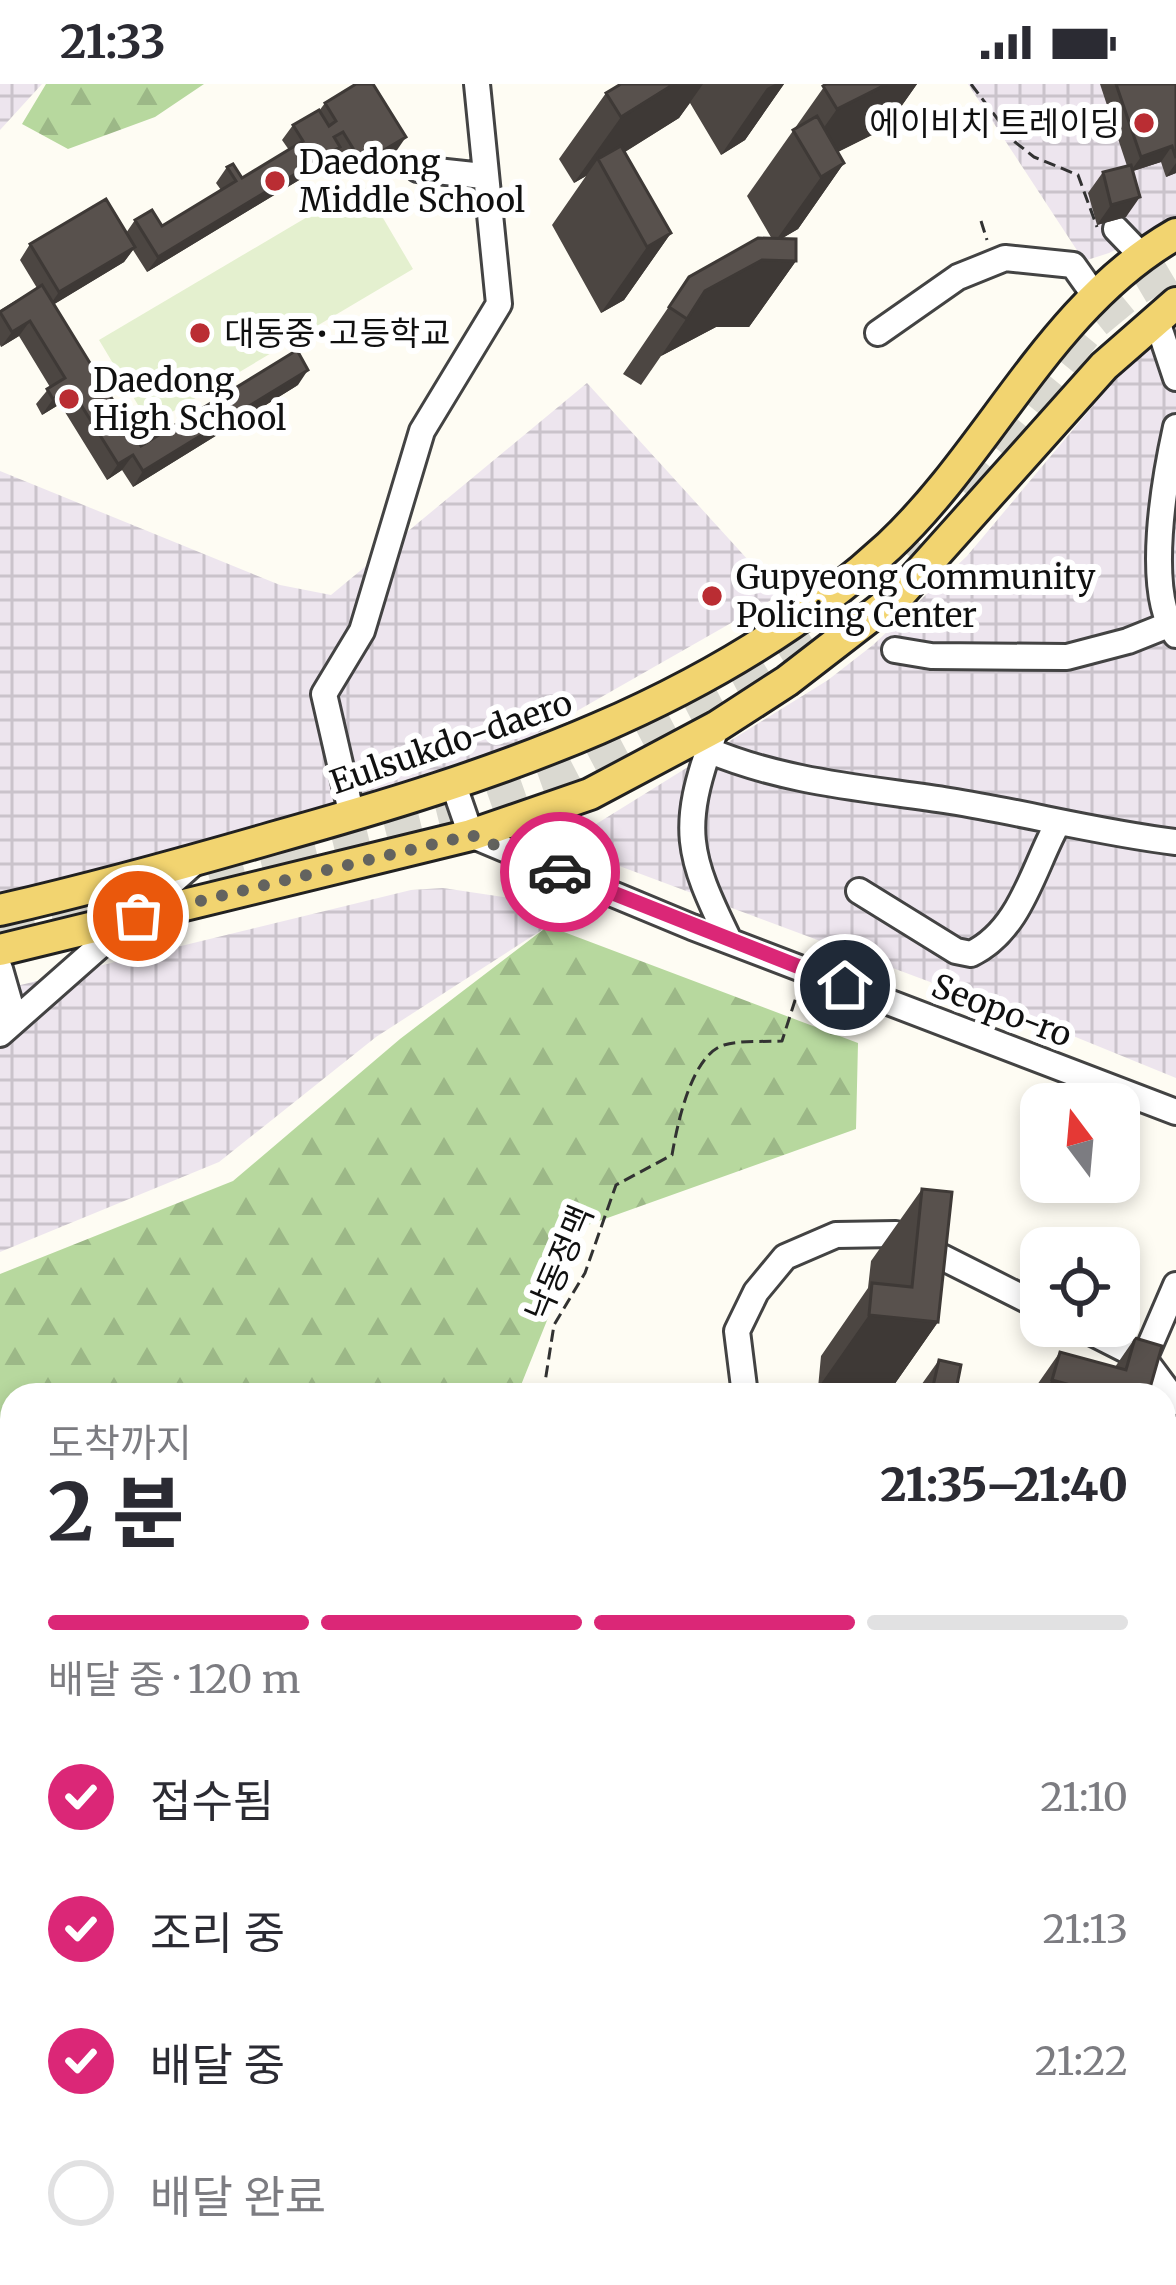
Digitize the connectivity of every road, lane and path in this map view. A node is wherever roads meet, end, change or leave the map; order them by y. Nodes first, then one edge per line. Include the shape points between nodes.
1 (477, 84) edge
2 (971, 84) edge
3 (418, 169) dead end
4 (483, 176) junction
5 (1116, 229) joint
6 (1176, 234) edge
7 (1142, 256) junction
8 (1095, 296) junction
9 (1166, 310) edge
10 (878, 333) dead end
11 (1176, 378) edge
12 (1176, 427) edge
13 (1169, 506) edge
14 (1172, 630) edge
15 (895, 650) dead end
16 (712, 739) junction
17 (454, 786) junction
18 (352, 816) junction
19 (1058, 823) junction
20 (471, 835) junction
21 (1176, 842) edge
22 (199, 859) junction
23 (859, 892) dead end
24 (0, 910) edge
25 (138, 916) junction
26 (729, 940) junction
27 (0, 950) edge
28 (0, 969) edge
29 (803, 969) junction
30 (0, 1029) edge
31 (1176, 1112) edge
32 (1176, 1285) edge
33 (1020, 1296) edge
34 (1120, 1347) edge
35 (1144, 1359) junction
36 (545, 1383) edge
37 (744, 1383) edge
38 (1162, 1383) edge

1 - 4 street
2 - 5 path via 1015,142 1078,175 1093,224
3 - 4 street
4 - 18 street via 499,304 422,431 362,631 324,694
5 - 7 street
6 - 7 main road, Eulsukdo-daero
7 - 8 main road, Eulsukdo-daero
8 - 10 street via 1072,265 1005,258 958,277
8 - 17 main road, Eulsukdo-daero via 890,544 788,627 573,742
9 - 11 street
9 - 16 main road via 1104,366 901,593
12 - 13 street
13 - 14 street via 1160,579
14 - 15 street via 1067,657
16 - 19 street via 742,765 789,777
16 - 20 main road
16 - 26 street via 689,829 703,886
17 - 18 main road, Eulsukdo-daero
17 - 20 street
18 - 22 main road, Eulsukdo-daero
19 - 21 street
19 - 23 street via 1012,917 971,954
20 - 25 main road
20 - 26 street, Seopo-ro
22 - 24 main road, Eulsukdo-daero
22 - 25 street
25 - 27 main road
25 - 30 street
26 - 29 street, Seopo-ro
28 - 30 street via 10,1004
29 - 31 street, Seopo-ro
29 - 36 path, 낙동정맥 via 782,1041 720,1046 680,1106 672,1155 616,1186 586,1273 554,1325
32 - 35 street
33 - 37 street via 896,1234 836,1235 785,1257 756,1292 737,1331
34 - 35 street
35 - 38 street

